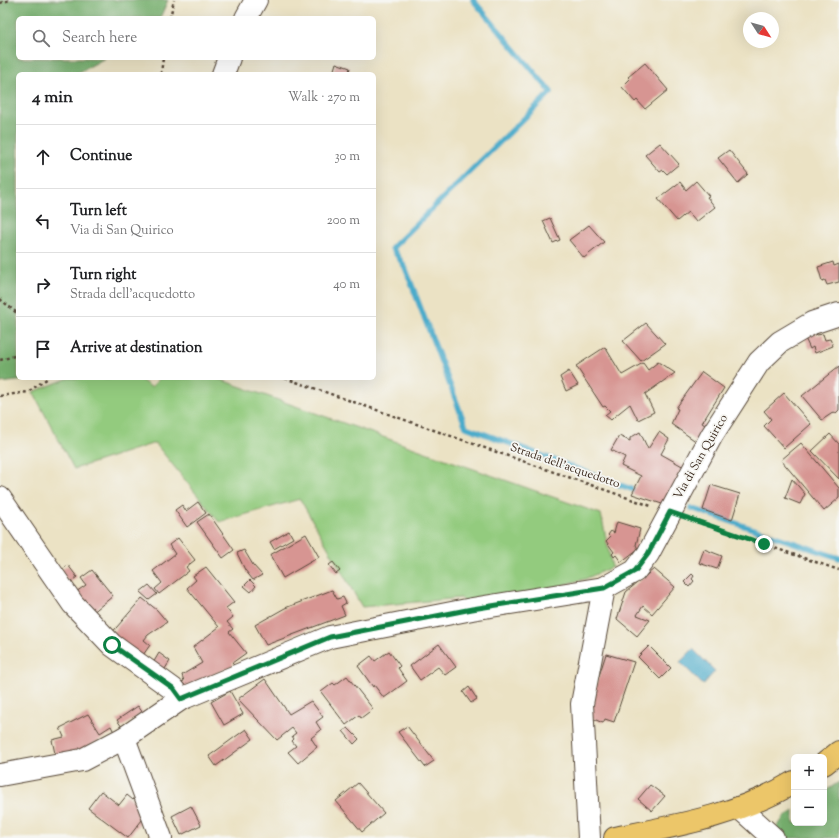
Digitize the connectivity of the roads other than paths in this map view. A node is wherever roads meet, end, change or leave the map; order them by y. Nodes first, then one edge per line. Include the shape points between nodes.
1 (256, 0) edge
2 (247, 16) edge
3 (228, 60) edge
4 (224, 72) edge
5 (839, 314) edge
6 (0, 498) edge
7 (604, 588) junction
8 (181, 699) junction
9 (124, 738) junction
10 (839, 752) edge
11 (827, 762) edge
12 (0, 775) edge
13 (791, 784) edge
14 (740, 808) junction
15 (161, 838) edge
16 (589, 838) edge
17 (615, 838) edge
18 (773, 838) edge

1 - 2 street
3 - 4 street
5 - 7 street, Via di San Quirico via 812,323 780,342 759,362 712,435 648,554 635,571
6 - 8 street via 73,604 112,645 173,688
7 - 8 street, Via di San Quirico via 472,609 330,637
7 - 16 street via 582,704
8 - 9 street, Via di San Quirico
9 - 12 street, Via di San Quirico via 82,760
9 - 15 street
10 - 11 main road
13 - 14 main road
14 - 17 main road
14 - 18 street

